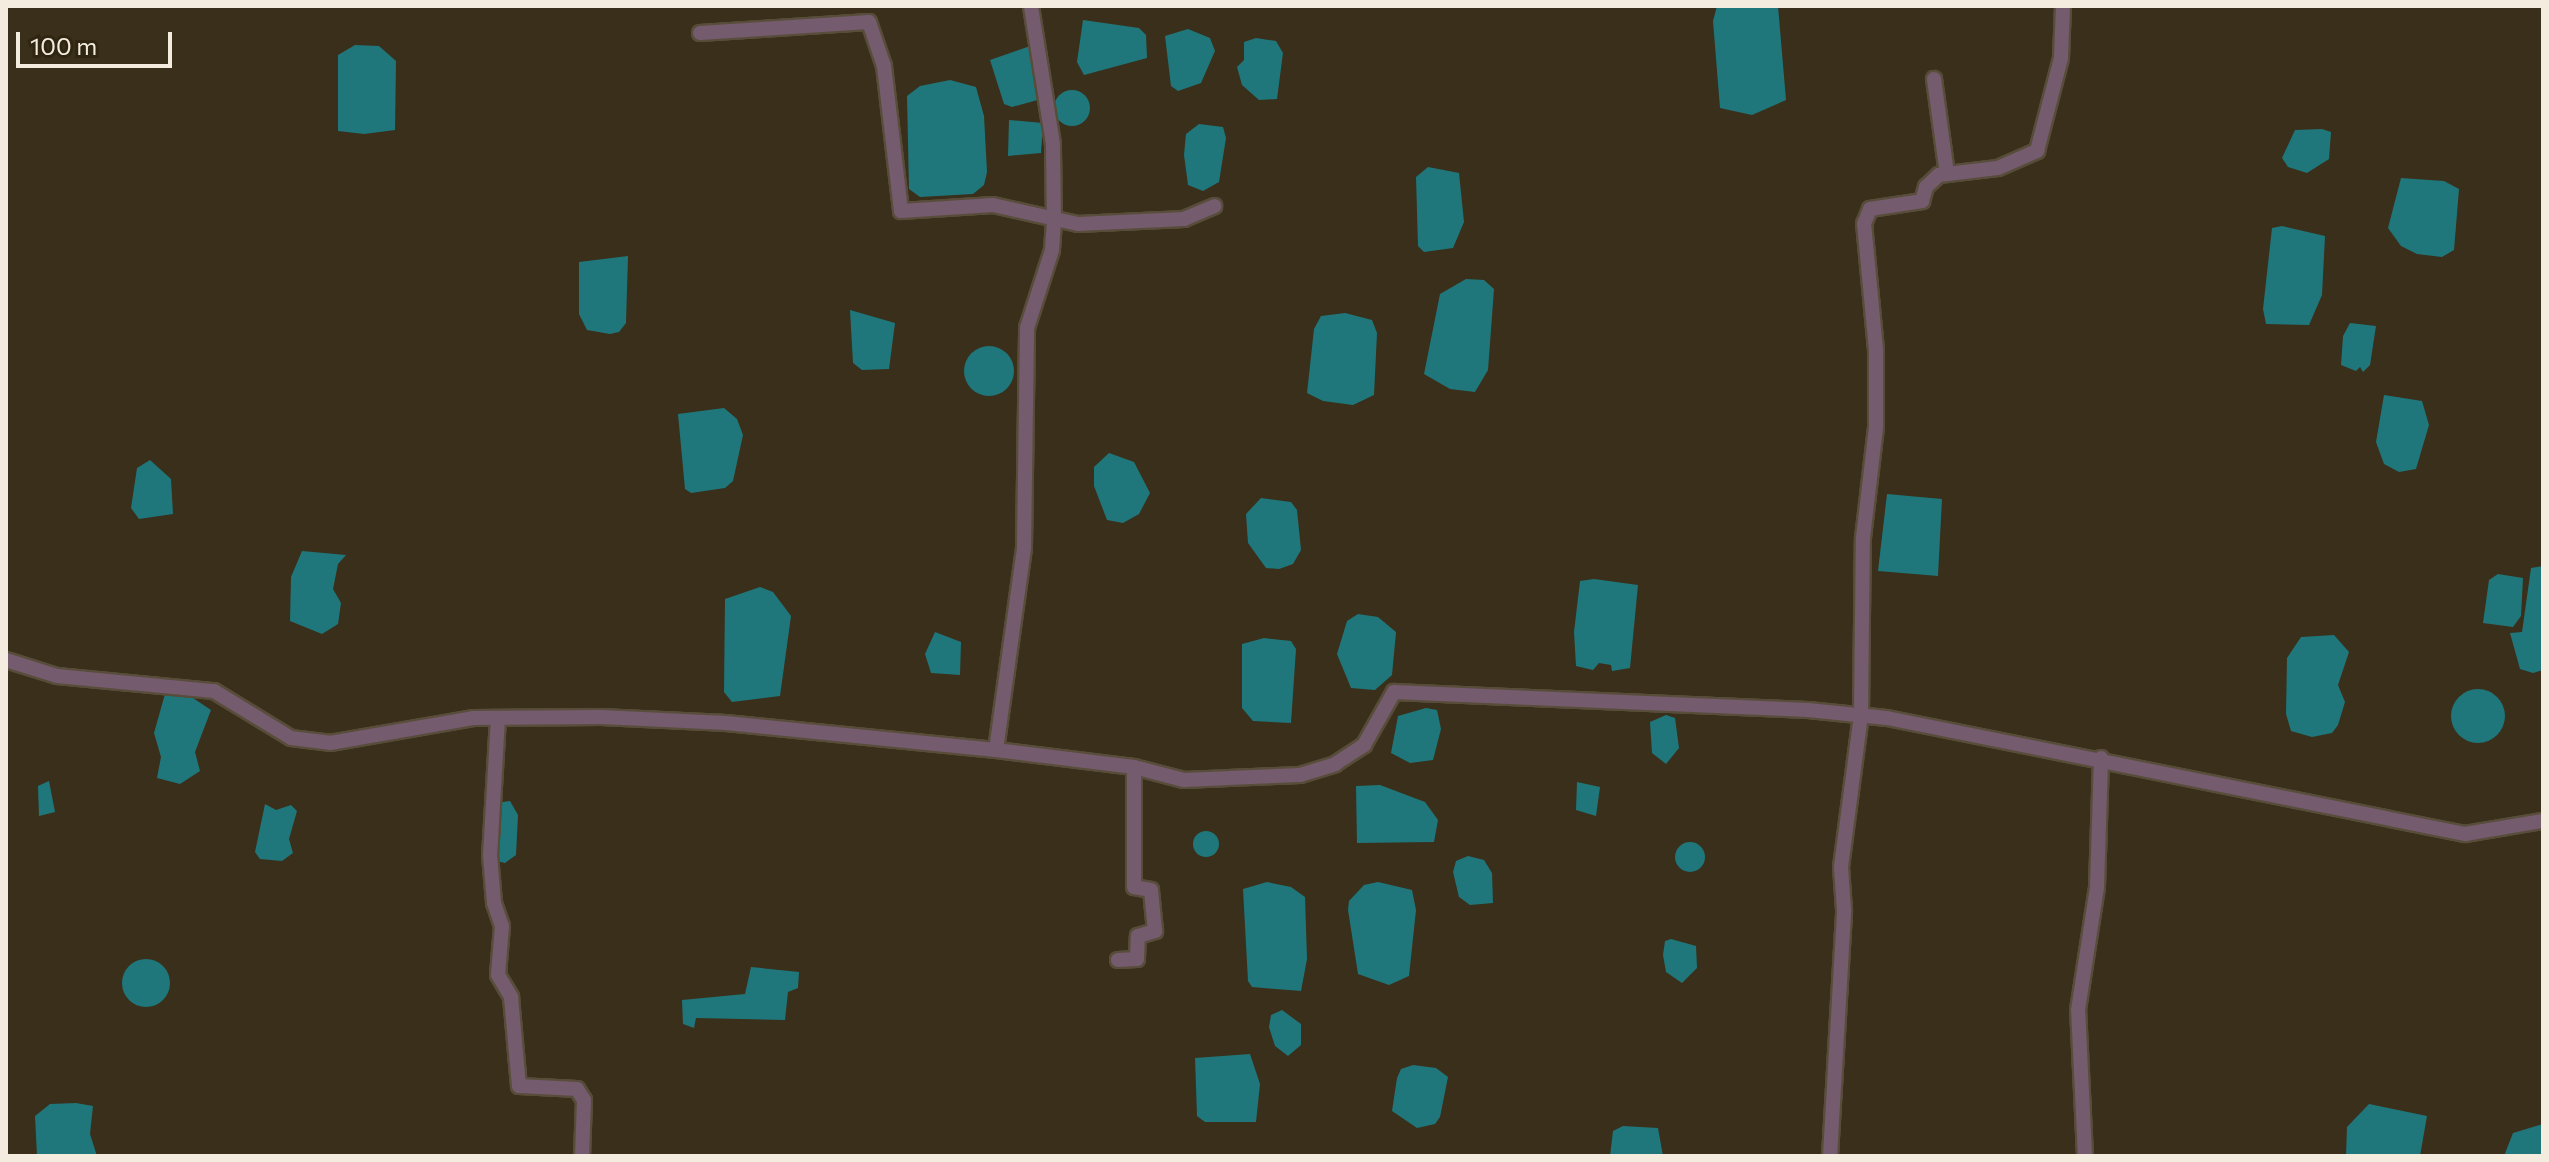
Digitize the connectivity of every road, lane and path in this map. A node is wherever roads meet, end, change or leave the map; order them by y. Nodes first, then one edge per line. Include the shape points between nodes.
1 (1031, 6) edge
2 (2063, 6) edge
3 (700, 33) dead end
4 (1934, 79) dead end
5 (1947, 174) junction
6 (1214, 206) dead end
7 (1054, 220) junction
8 (6, 660) edge
9 (1861, 715) junction
10 (498, 718) junction
11 (996, 750) junction
12 (2101, 758) junction
13 (1134, 767) junction
14 (2543, 821) edge
15 (1118, 960) dead end
16 (582, 1156) edge
17 (1830, 1156) edge
18 (2085, 1156) edge

1 - 7 street via 1053,144
2 - 5 street via 2061,58 2040,146 1998,168
3 - 7 street via 869,22 884,66 901,211 993,205
4 - 5 street
5 - 9 street via 1926,187 1922,201 1870,209 1864,224 1876,405 1873,480 1863,538
6 - 7 street via 1184,219 1149,223
7 - 11 street via 1052,250 1027,328 1024,547
8 - 10 street via 57,676 214,691 291,738 330,743
9 - 12 street
9 - 13 street via 1394,692 1364,745 1335,764 1300,775 1184,780
9 - 17 street via 1841,867 1844,910
10 - 11 street via 726,723
10 - 16 street via 490,855 494,903 502,926 498,975 511,997 519,1086 577,1089 584,1100
11 - 13 street
12 - 14 street via 2465,834
12 - 18 street via 2097,887 2078,1010
13 - 15 street via 1134,887 1151,890 1155,931 1138,936 1137,959

